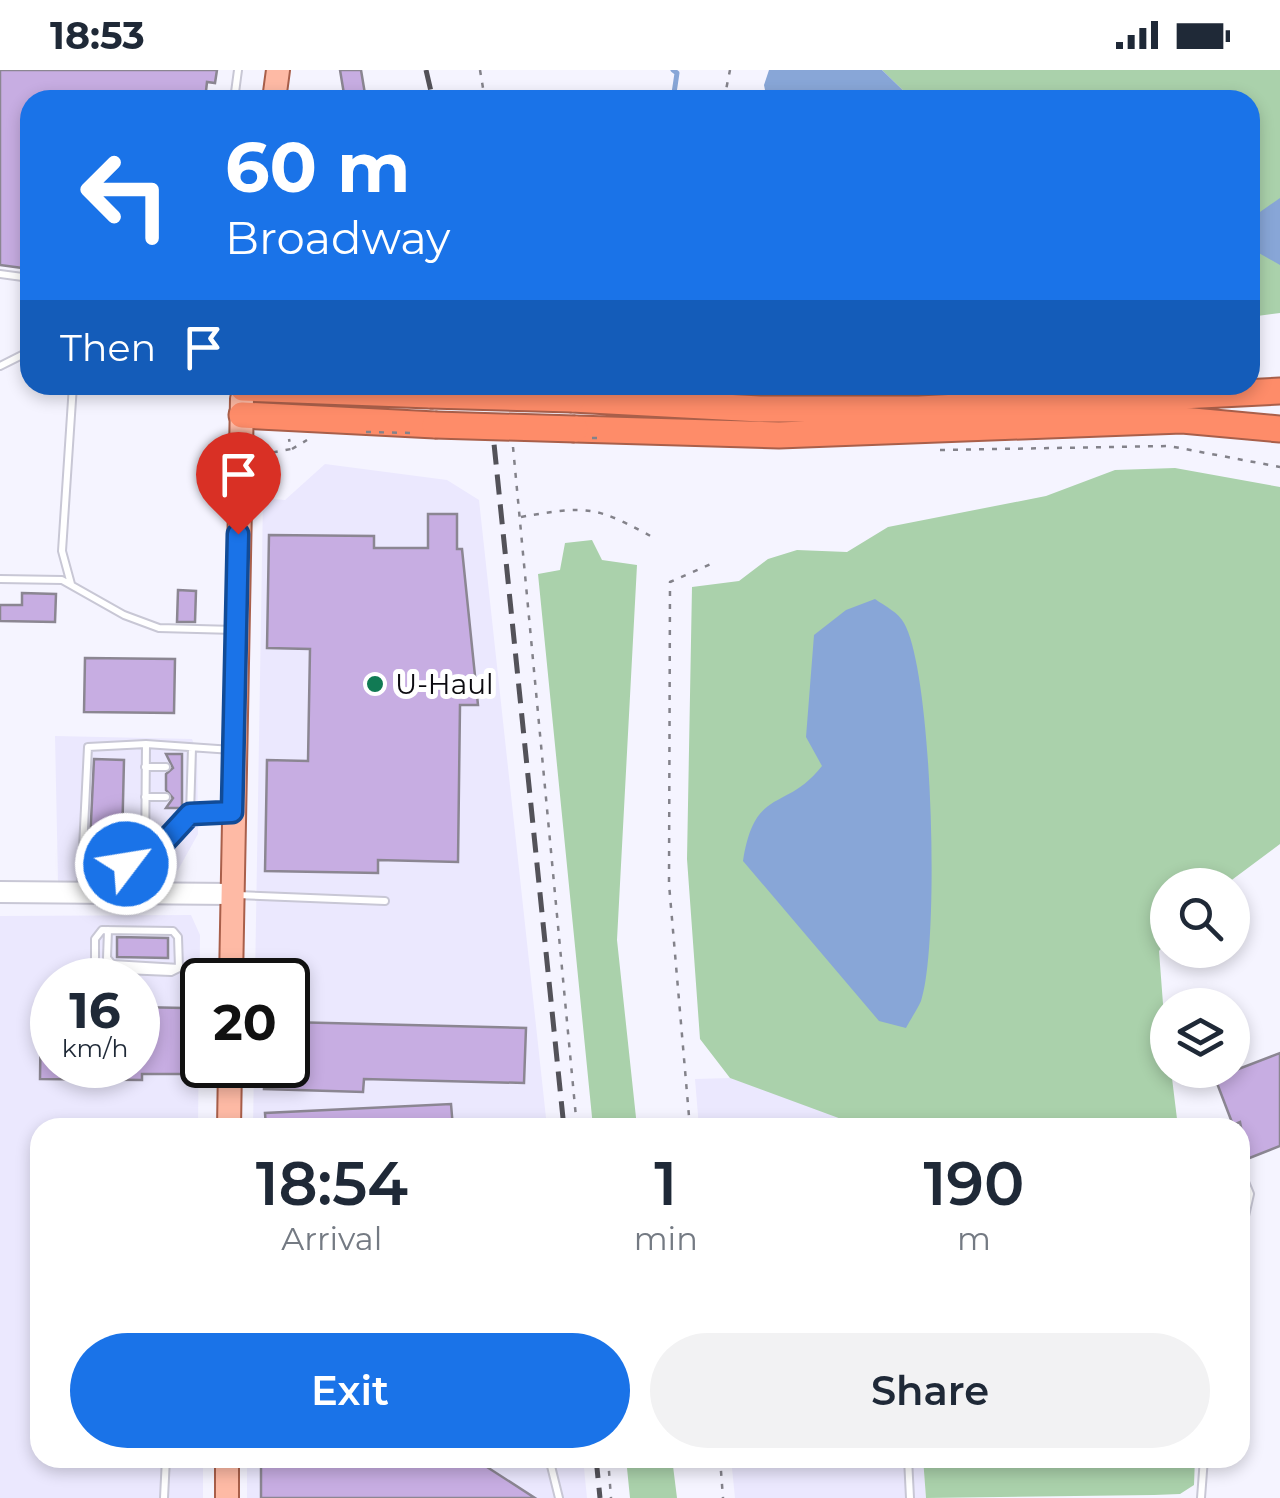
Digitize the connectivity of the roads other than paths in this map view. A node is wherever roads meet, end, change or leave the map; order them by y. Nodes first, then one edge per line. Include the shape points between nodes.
1 (71, 395) edge
2 (243, 395) edge
3 (430, 395) edge
4 (1181, 395) edge
5 (1243, 395) edge
6 (1280, 406) edge
7 (1079, 413) junction
8 (242, 415) junction
9 (1280, 429) edge
10 (0, 578) edge
11 (76, 588) junction
12 (236, 630) junction
13 (146, 744) junction
14 (192, 748) junction
15 (233, 750) junction
16 (146, 766) junction
17 (166, 766) dead end
18 (182, 767) dead end
19 (192, 767) junction
20 (145, 797) junction
21 (166, 797) dead end
22 (232, 812) junction
23 (190, 814) junction
24 (126, 864) junction
25 (144, 864) junction
26 (81, 865) junction
27 (0, 892) edge
28 (80, 893) junction
29 (125, 893) junction
30 (232, 894) junction
31 (386, 901) dead end
32 (108, 930) junction
33 (231, 958) edge
34 (178, 968) junction
35 (230, 1088) edge
36 (230, 1118) edge
37 (166, 1468) edge
38 (228, 1468) edge
39 (551, 1468) edge
40 (908, 1468) edge
41 (1204, 1468) edge
42 (164, 1498) edge
43 (227, 1498) edge
44 (558, 1498) edge
45 (910, 1498) edge
46 (1202, 1498) edge

1 - 11 lane via 62,550
2 - 8 main road
3 - 7 highway, bridge via 779,410
4 - 7 highway
5 - 7 highway
6 - 7 highway
7 - 8 highway, bridge via 779,435
7 - 9 highway
8 - 12 main road
10 - 11 lane via 52,579
11 - 12 lane via 160,628
12 - 15 main road
13 - 14 lane
13 - 16 lane
13 - 26 lane via 88,747
14 - 15 lane
14 - 19 lane
15 - 22 main road
16 - 17 lane
16 - 20 lane
18 - 19 lane
19 - 23 lane
20 - 21 lane
20 - 25 lane
22 - 23 lane
22 - 30 main road
23 - 25 lane
24 - 25 lane
24 - 26 lane
24 - 29 lane
26 - 28 lane
27 - 28 street
28 - 29 street
29 - 30 street
30 - 31 lane
30 - 33 main road
32 - 34 lane via 112,964
32 - 34 lane via 174,932
32 - 34 lane via 94,938 102,970
35 - 36 main road
37 - 42 lane
38 - 43 main road
39 - 44 lane
40 - 45 lane
41 - 46 lane

